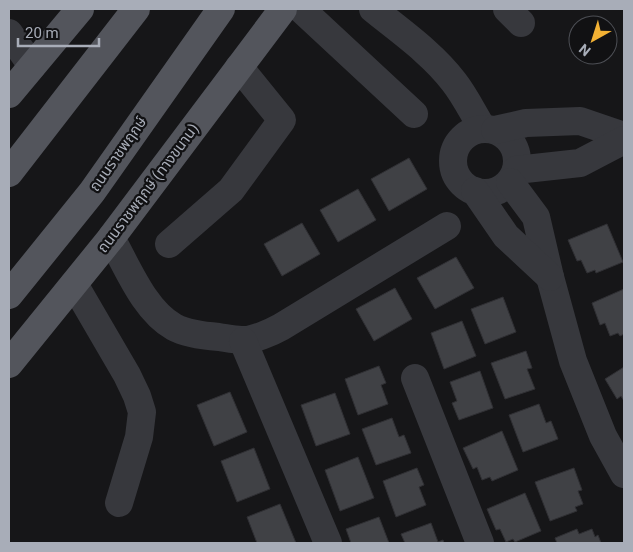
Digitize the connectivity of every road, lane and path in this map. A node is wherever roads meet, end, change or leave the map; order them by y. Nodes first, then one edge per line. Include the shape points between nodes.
1 (80, 9) edge
2 (136, 9) edge
3 (221, 9) edge
4 (283, 9) edge
5 (302, 9) edge
6 (372, 9) edge
7 (9, 33) edge
8 (32, 66) junction
9 (239, 67) junction
10 (9, 94) edge
11 (414, 114) dead end
12 (489, 129) junction
13 (624, 136) edge
14 (624, 140) edge
15 (9, 173) edge
16 (513, 176) junction
17 (475, 191) junction
18 (447, 226) dead end
19 (112, 238) junction
20 (169, 244) dead end
21 (550, 277) junction
22 (74, 284) junction
23 (9, 295) edge
24 (243, 340) junction
25 (9, 364) edge
26 (415, 378) dead end
27 (624, 474) edge
28 (119, 504) dead end
29 (328, 543) edge
30 (480, 543) edge

1 - 8 main road
2 - 15 main road
3 - 23 main road, ถนนราชพฤกษ์ via 92,192
4 - 9 main road, ถนนราชพฤกษ์ (ทางขนาน)
5 - 11 street
6 - 12 street via 442,67
7 - 8 street
8 - 10 main road
9 - 19 main road, ถนนราชพฤกษ์ (ทางขนาน)
9 - 20 street via 282,120 231,190
12 - 13 street via 580,120
12 - 16 street via 506,136 514,146 518,158
12 - 17 street via 471,132 455,150 453,163 457,175
14 - 16 street via 580,163
16 - 17 street via 500,189
16 - 21 street via 536,217
17 - 21 street via 506,236
18 - 24 street via 281,328
19 - 22 main road, ถนนราชพฤกษ์ (ทางขนาน)
19 - 24 street via 145,300 159,317 188,332
21 - 27 street via 573,361 602,436
22 - 25 main road, ถนนราชพฤกษ์ (ทางขนาน)
22 - 28 street via 126,375 142,412 139,438
24 - 29 street
26 - 30 street

